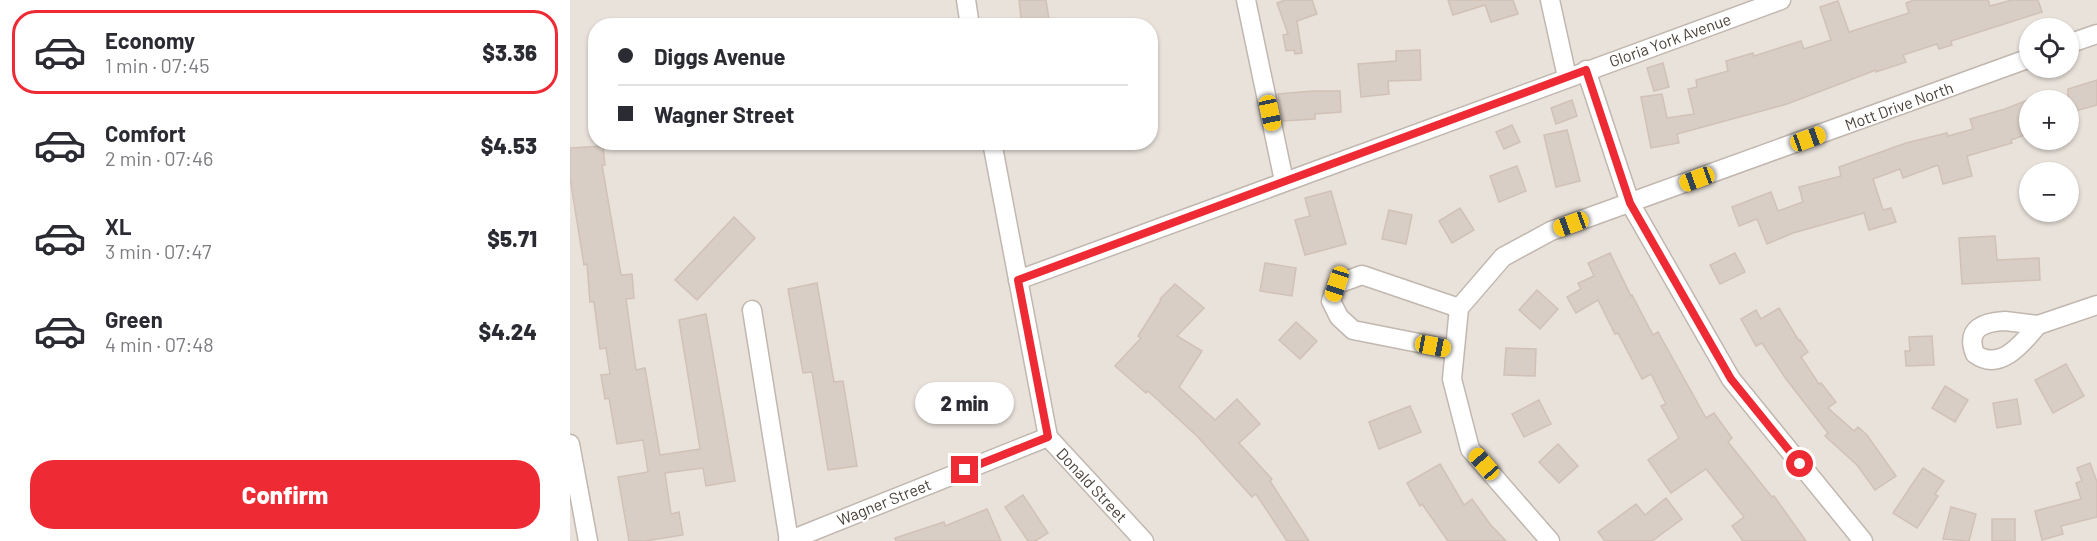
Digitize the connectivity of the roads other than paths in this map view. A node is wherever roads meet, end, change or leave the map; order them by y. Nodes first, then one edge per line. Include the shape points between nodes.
1 (966, 0) edge
2 (1246, 0) edge
3 (1551, 0) edge
4 (1781, 0) edge
5 (969, 18) edge
6 (2097, 34) edge
7 (2079, 40) edge
8 (2019, 62) edge
9 (1586, 70) junction
10 (1567, 77) junction
11 (994, 150) edge
12 (1284, 181) junction
13 (1630, 203) junction
14 (1018, 280) junction
15 (2097, 305) edge
16 (1459, 308) junction
17 (752, 310) dead end
18 (2038, 326) dead end
19 (1454, 350) junction
20 (1048, 437) junction
21 (570, 444) edge
22 (588, 541) edge
23 (788, 541) edge
24 (1143, 541) edge
25 (1551, 541) edge
26 (1863, 541) edge

1 - 5 street
2 - 12 street
3 - 10 street
4 - 9 street, Gloria York Avenue
6 - 7 street
8 - 13 street, Mott Drive North
9 - 10 street, Gloria York Avenue
9 - 13 street
10 - 12 street, Gloria York Avenue
11 - 14 street, Donald Street
12 - 14 street, Gloria York Avenue
13 - 16 street, Mott Drive North via 1551,231 1503,257
13 - 26 street via 1731,379
14 - 20 street, Donald Street
15 - 18 street
16 - 19 street
16 - 19 street via 1362,276 1337,284 1331,301 1353,330
17 - 23 street
19 - 25 street via 1452,379 1470,449
20 - 23 street, Wagner Street
20 - 24 street, Donald Street
21 - 22 street

